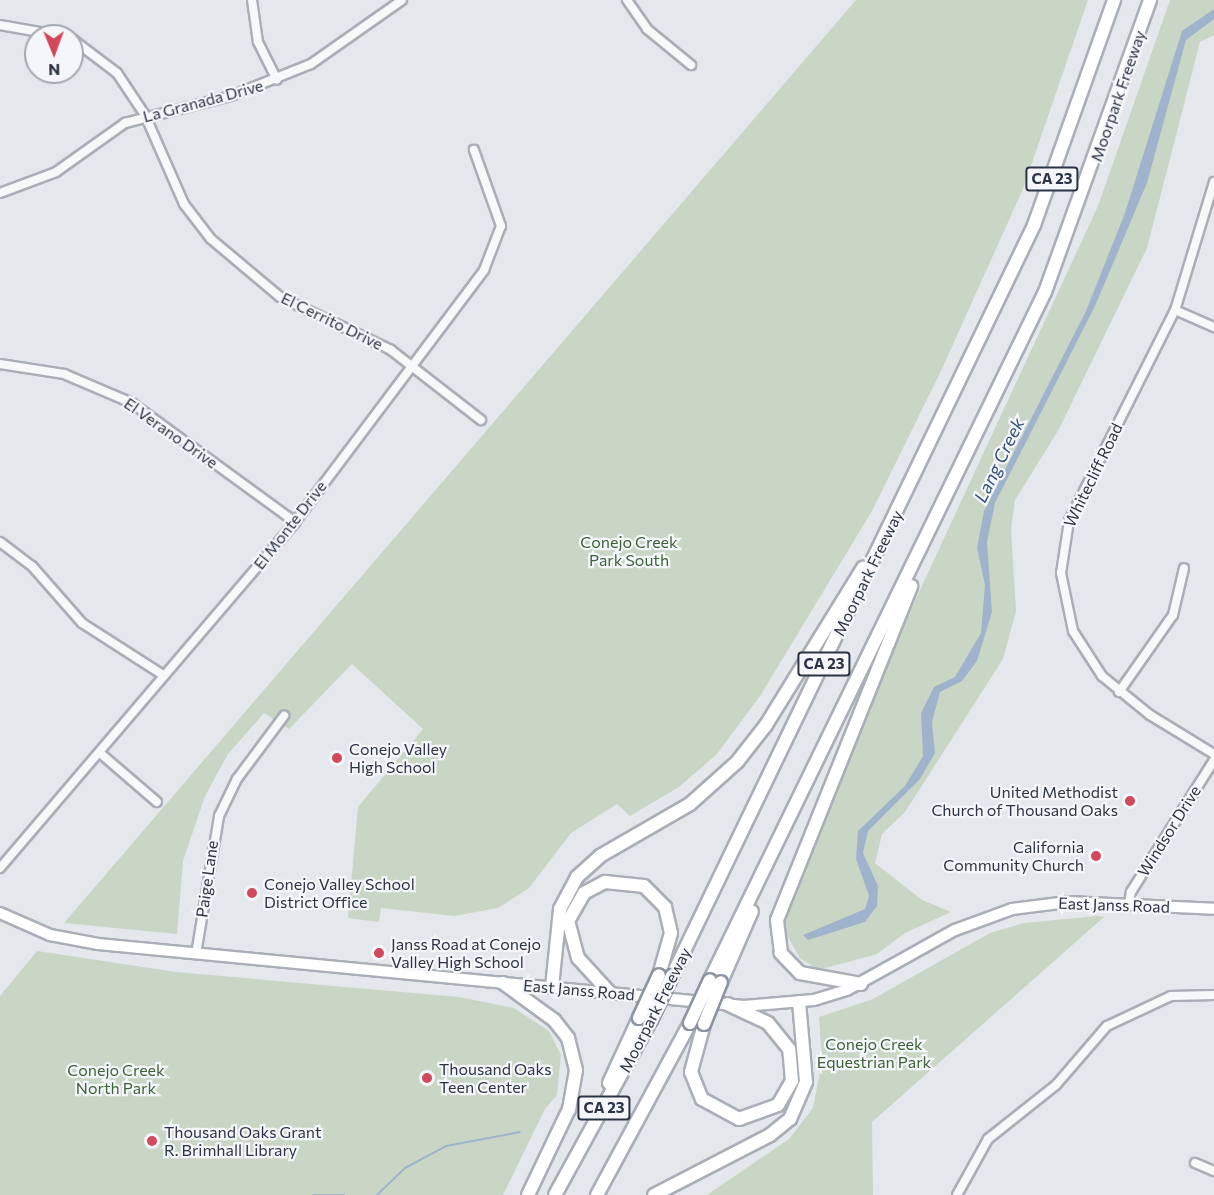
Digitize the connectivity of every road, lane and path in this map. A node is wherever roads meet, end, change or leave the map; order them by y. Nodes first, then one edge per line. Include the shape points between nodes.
1 (252, 0) edge
2 (402, 0) edge
3 (627, 0) edge
4 (1114, 0) edge
5 (1150, 0) edge
6 (0, 25) edge
7 (24, 29) edge
8 (84, 46) edge
9 (691, 65) dead end
10 (277, 80) junction
11 (145, 115) junction
12 (474, 150) dead end
13 (1214, 182) edge
14 (0, 193) edge
15 (1212, 196) edge
16 (1175, 310) junction
17 (1214, 327) edge
18 (976, 351) junction
19 (0, 364) edge
20 (415, 366) junction
21 (482, 420) dead end
22 (949, 494) junction
23 (295, 522) junction
24 (0, 542) edge
25 (1184, 568) dead end
26 (163, 675) junction
27 (1119, 692) junction
28 (284, 716) dead end
29 (100, 753) junction
30 (1214, 754) edge
31 (1214, 760) edge
32 (157, 802) dead end
33 (0, 868) edge
34 (1129, 904) junction
35 (1214, 909) edge
36 (0, 913) edge
37 (196, 954) junction
38 (666, 976) junction
39 (716, 981) junction
40 (503, 983) junction
41 (861, 984) junction
42 (552, 987) junction
43 (610, 993) junction
44 (1214, 995) edge
45 (799, 1002) junction
46 (727, 1004) junction
47 (1195, 1163) dead end
48 (1214, 1171) edge
49 (556, 1194) edge
50 (528, 1195) edge
51 (597, 1195) edge
52 (654, 1195) edge
53 (957, 1195) edge

1 - 10 street via 258,42
2 - 10 street, La Granada Drive via 342,46
3 - 9 street via 647,29
4 - 18 highway, Moorpark Freeway / CA 23 via 1065,147
5 - 22 highway, Moorpark Freeway / CA 23 via 1045,292
6 - 7 street
8 - 11 street, El Cerrito Drive via 106,60
10 - 11 street, La Granada Drive
11 - 14 street, La Granada Drive via 109,132 56,172
11 - 20 street, El Cerrito Drive via 184,204 211,239 280,297
12 - 20 street, El Monte Drive via 498,209 499,242
13 - 15 street, Whitecliff Road
15 - 16 street, Whitecliff Road
16 - 17 street
16 - 27 street, Whitecliff Road via 1063,543 1063,591 1073,631 1088,659
18 - 38 highway, Moorpark Freeway / CA 23
18 - 42 highway via 863,568 751,746 690,804 600,856 577,877 560,909
19 - 23 street, El Verano Drive via 64,374 132,403
20 - 21 street, El Cerrito Drive
20 - 23 street, El Monte Drive
22 - 39 highway, Moorpark Freeway / CA 23 via 822,751
22 - 41 highway via 777,920 781,952 800,973
23 - 26 street, El Monte Drive
24 - 26 street via 32,566 82,623
25 - 27 street via 1173,615
26 - 29 street, El Monte Drive
27 - 30 street, Whitecliff Road
28 - 37 street, Paige Lane via 237,778 219,816
29 - 32 street
29 - 33 street, El Monte Drive
31 - 34 street, Windsor Drive via 1131,892
34 - 35 main road, East Janss Road
34 - 41 main road, East Janss Road via 1056,902 992,915
36 - 37 main road, East Janss Road via 67,939
37 - 40 main road, East Janss Road
38 - 43 highway via 671,933 665,907 644,886 605,882 577,902 569,931 582,964
38 - 49 highway, Moorpark Freeway / CA 23, bridge
39 - 46 highway, bridge via 692,1072 702,1099 739,1119 778,1105 792,1081 789,1049 768,1023
39 - 51 highway, Moorpark Freeway / CA 23, bridge
40 - 42 main road, East Janss Road
40 - 50 highway via 554,1020 574,1059 569,1109
41 - 45 main road, East Janss Road
42 - 43 main road, East Janss Road
43 - 46 main road, East Janss Road
44 - 53 street via 1171,996 1107,1026 1050,1092 988,1139
45 - 46 main road, East Janss Road
45 - 52 highway via 806,1082 790,1119 770,1135
47 - 48 street

